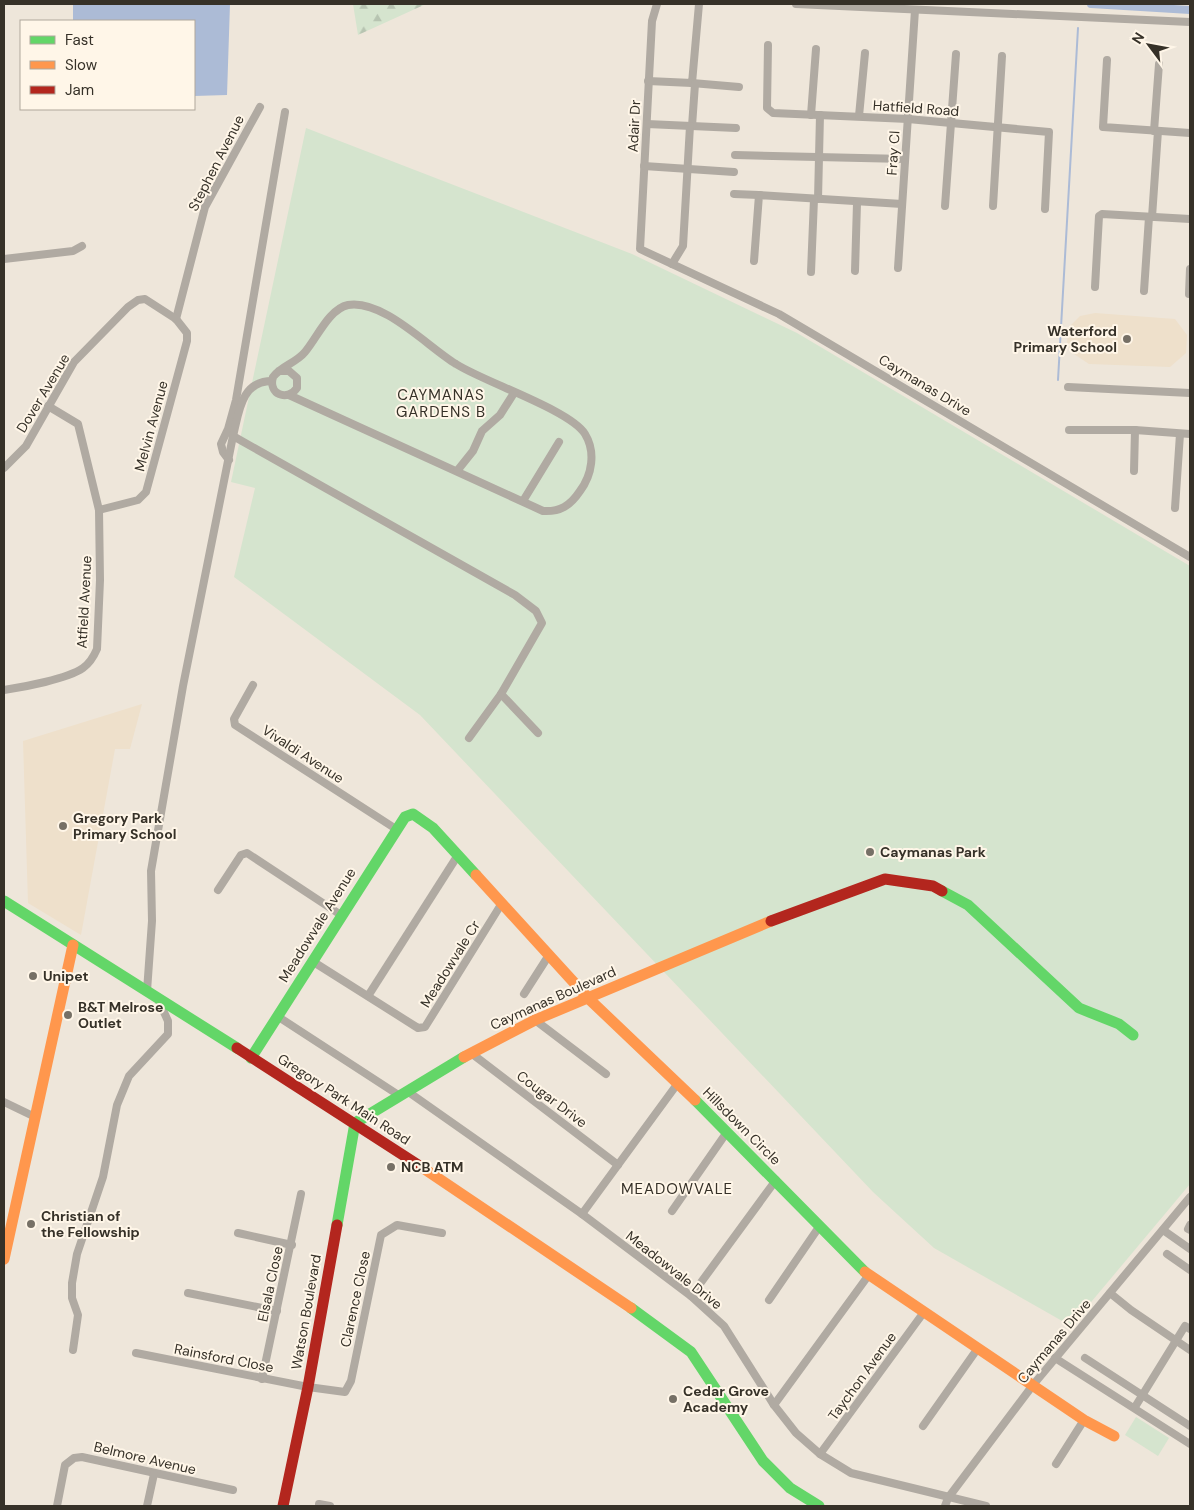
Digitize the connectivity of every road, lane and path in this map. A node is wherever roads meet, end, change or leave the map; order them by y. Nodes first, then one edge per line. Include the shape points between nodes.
1 (657, 4) edge
2 (699, 4) edge
3 (796, 4) edge
4 (915, 10) junction
5 (1190, 22) edge
6 (768, 45) dead end
7 (816, 49) dead end
8 (866, 53) dead end
9 (956, 54) dead end
10 (1002, 56) dead end
11 (1107, 60) dead end
12 (1159, 64) dead end
13 (648, 81) junction
14 (693, 83) junction
15 (739, 87) dead end
16 (260, 107) dead end
17 (285, 112) dead end
18 (811, 115) junction
19 (820, 115) junction
20 (859, 116) junction
21 (908, 119) junction
22 (951, 123) junction
23 (647, 124) junction
24 (998, 125) junction
25 (691, 126) junction
26 (736, 128) dead end
27 (1156, 131) junction
28 (1190, 133) edge
29 (735, 155) dead end
30 (820, 158) junction
31 (905, 159) junction
32 (644, 166) junction
33 (688, 169) junction
34 (734, 172) dead end
35 (734, 194) dead end
36 (759, 195) junction
37 (816, 199) junction
38 (857, 203) junction
39 (902, 204) junction
40 (945, 206) dead end
41 (993, 206) dead end
42 (1046, 209) dead end
43 (1150, 217) junction
44 (1190, 219) edge
45 (82, 246) dead end
46 (640, 249) joint
47 (4, 259) edge
48 (754, 261) dead end
49 (672, 264) junction
50 (898, 268) dead end
51 (1190, 269) edge
52 (855, 271) dead end
53 (811, 272) dead end
54 (1095, 287) dead end
55 (1144, 291) dead end
56 (1189, 294) edge
57 (176, 319) junction
58 (279, 371) junction
59 (272, 381) junction
60 (1068, 387) dead end
61 (514, 393) junction
62 (1190, 393) edge
63 (289, 395) junction
64 (48, 406) junction
65 (1069, 430) dead end
66 (1135, 430) junction
67 (1180, 434) junction
68 (1190, 434) edge
69 (233, 436) junction
70 (559, 442) dead end
71 (228, 460) junction
72 (4, 468) edge
73 (457, 471) junction
74 (1134, 471) dead end
75 (523, 502) junction
76 (1175, 508) dead end
77 (99, 510) junction
78 (1190, 557) edge
79 (253, 685) dead end
80 (4, 690) edge
81 (501, 694) junction
82 (538, 733) dead end
83 (469, 738) dead end
84 (413, 814) joint
85 (396, 829) junction
86 (458, 855) junction
87 (218, 890) dead end
88 (4, 900) edge
89 (502, 903) junction
90 (342, 915) junction
91 (73, 945) junction
92 (549, 955) junction
93 (312, 961) junction
94 (152, 994) junction
95 (524, 994) dead end
96 (368, 996) junction
97 (589, 999) junction
98 (278, 1016) junction
99 (535, 1020) junction
100 (1133, 1035) dead end
101 (471, 1053) junction
102 (251, 1058) junction
103 (606, 1074) dead end
104 (678, 1083) junction
105 (404, 1094) junction
106 (5, 1106) edge
107 (33, 1116) junction
108 (355, 1123) junction
109 (727, 1132) junction
110 (618, 1165) junction
111 (776, 1180) junction
112 (301, 1194) dead end
113 (1190, 1197) edge
114 (672, 1212) dead end
115 (582, 1214) junction
116 (819, 1227) junction
117 (1163, 1230) junction
118 (442, 1233) dead end
119 (238, 1234) dead end
120 (292, 1245) junction
121 (1190, 1249) edge
122 (1167, 1254) dead end
123 (4, 1259) edge
124 (1190, 1270) edge
125 (868, 1276) junction
126 (188, 1293) dead end
127 (1110, 1293) junction
128 (690, 1296) junction
129 (769, 1300) dead end
130 (277, 1312) junction
131 (924, 1312) junction
132 (1188, 1328) edge
133 (1176, 1340) junction
134 (978, 1348) junction
135 (73, 1350) dead end
136 (1190, 1350) edge
137 (136, 1353) dead end
138 (1055, 1358) junction
139 (1085, 1358) dead end
140 (262, 1378) junction
141 (1033, 1384) junction
142 (308, 1388) junction
143 (1142, 1394) junction
144 (774, 1405) junction
145 (1135, 1407) junction
146 (1084, 1420) junction
147 (922, 1426) dead end
148 (1190, 1426) edge
149 (1114, 1436) dead end
150 (1190, 1444) edge
151 (820, 1454) junction
152 (1056, 1464) dead end
153 (154, 1474) junction
154 (233, 1490) dead end
155 (948, 1498) junction
156 (319, 1504) dead end
157 (56, 1506) edge
158 (147, 1506) edge
159 (283, 1506) edge
160 (330, 1506) edge
161 (820, 1506) edge
162 (945, 1506) edge
163 (986, 1506) edge

1 - 13 street, Adair Dr via 652,21
2 - 14 street
3 - 4 street
4 - 5 street
4 - 21 street, Fray Cl
6 - 18 street, Hatfield Road via 767,108 773,113
7 - 18 street
8 - 20 street
9 - 22 street
10 - 24 street
11 - 27 street via 1103,127
12 - 27 street
13 - 14 street
13 - 23 street, Adair Dr
14 - 15 street
14 - 25 street
16 - 57 street, Stephen Avenue via 205,207
17 - 71 street via 236,400 221,444
18 - 19 street, Hatfield Road
19 - 20 street, Hatfield Road
19 - 30 street
20 - 21 street, Hatfield Road
21 - 22 street, Hatfield Road
21 - 31 street, Fray Cl
22 - 24 street, Hatfield Road
22 - 40 street
23 - 25 street
23 - 32 street, Adair Dr
24 - 41 street
24 - 42 street, Hatfield Road via 1049,132
25 - 26 street
25 - 33 street
27 - 28 street
27 - 43 street
29 - 30 street
30 - 31 street
30 - 37 street
31 - 39 street, Fray Cl
32 - 33 street
32 - 46 street, Adair Dr
33 - 34 street
33 - 49 street via 683,246
35 - 36 street
36 - 37 street
36 - 48 street
37 - 38 street
37 - 53 street
38 - 39 street
38 - 52 street
39 - 50 street, Fray Cl
43 - 44 street
43 - 54 street via 1099,216
43 - 55 street
45 - 47 street via 73,251
46 - 49 street, Caymanas Drive
49 - 78 street, Caymanas Drive via 779,314
51 - 56 street
57 - 64 street, Dover Avenue via 145,299 138,300 74,362
57 - 77 street, Melvin Avenue via 187,333 187,341 146,492 138,500
58 - 59 street
58 - 61 street via 297,362 336,312 347,305 361,306 379,311 457,365
58 - 63 street via 289,371 296,378 297,388
59 - 63 street via 279,395
59 - 69 street via 262,381 249,388 243,397
60 - 62 street
61 - 73 street via 500,414 482,431 473,451
61 - 75 street via 577,426 585,434 592,457 585,485 563,509 543,511
63 - 73 street
64 - 72 street, Dover Avenue via 26,446
64 - 77 street, Atfield Avenue via 78,424
65 - 66 street
66 - 67 street
66 - 74 street
67 - 68 street
67 - 76 street
69 - 71 street
69 - 81 street via 536,611 542,622
70 - 75 street
71 - 94 street via 151,871
73 - 75 street
77 - 80 street, Atfield Avenue via 97,649 92,659 74,672
79 - 85 street, Vivaldi Avenue via 234,719 235,726
81 - 82 street
81 - 83 street
84 - 85 street, Meadowvale Avenue via 405,816
84 - 86 street, Hillsdown Circle via 433,828
85 - 90 street, Meadowvale Avenue
86 - 89 street, Hillsdown Circle
86 - 96 street
87 - 90 street via 241,855 247,853
88 - 91 street, Gregory Park Main Road
89 - 92 street, Hillsdown Circle
89 - 96 street, Meadowvale Cr via 425,1027 418,1028
90 - 93 street, Meadowvale Avenue
91 - 94 street, Gregory Park Main Road
91 - 107 street
92 - 95 street
92 - 97 street, Hillsdown Circle
93 - 96 street, Meadowvale Cr
93 - 98 street, Meadowvale Avenue
94 - 102 street, Gregory Park Main Road
94 - 135 street via 168,1021 168,1034 129,1076 117,1104 103,1177 77,1254 72,1291 78,1315
97 - 99 street, Caymanas Boulevard
97 - 100 street, Caymanas Boulevard via 746,931 885,879 933,886 968,906 1079,1008 1119,1024
97 - 104 street, Hillsdown Circle
98 - 102 street, Meadowvale Avenue
98 - 105 street, Meadowvale Drive
99 - 101 street, Caymanas Boulevard
99 - 103 street
101 - 105 street, Caymanas Boulevard
101 - 110 street, Cougar Drive
102 - 108 street, Gregory Park Main Road
104 - 109 street, Hillsdown Circle
104 - 110 street
105 - 108 street, Caymanas Boulevard
105 - 115 street, Meadowvale Drive
106 - 107 street
107 - 123 street
108 - 142 street, Watson Boulevard
108 - 161 street, Gregory Park Main Road via 621,1300 691,1352 762,1461 790,1488
109 - 111 street, Hillsdown Circle
109 - 114 street
110 - 115 street
111 - 116 street, Hillsdown Circle
111 - 128 street
112 - 120 street, Elsala Close
113 - 117 street, Caymanas Drive
115 - 128 street, Meadowvale Drive
116 - 125 street, Hillsdown Circle
116 - 129 street
117 - 121 street
117 - 127 street, Caymanas Drive
118 - 142 street, Clarence Close via 397,1225 381,1235 351,1380 345,1392
119 - 120 street
120 - 130 street, Elsala Close
122 - 124 street
125 - 131 street, Hillsdown Circle
125 - 144 street
126 - 130 street
127 - 133 street
127 - 138 street, Caymanas Drive
128 - 144 street, Meadowvale Drive via 724,1326
130 - 140 street, Elsala Close
131 - 134 street, Hillsdown Circle
131 - 151 street, Taychon Avenue
132 - 133 street
133 - 136 street
133 - 143 street
134 - 141 street, Hillsdown Circle
134 - 147 street
137 - 140 street, Rainsford Close
138 - 141 street, Caymanas Drive
138 - 145 street
139 - 143 street
140 - 142 street, Rainsford Close
141 - 146 street, Hillsdown Circle
141 - 155 street, Caymanas Drive
142 - 159 street, Watson Boulevard
143 - 145 street
143 - 148 street
144 - 151 street, Meadowvale Drive via 796,1433
145 - 150 street
146 - 149 street, Hillsdown Circle
146 - 152 street
151 - 155 street, Meadowvale Drive via 850,1473
153 - 154 street, Belmore Avenue
153 - 157 street, Belmore Avenue via 82,1457 74,1458 65,1465
153 - 158 street
155 - 162 street, Caymanas Drive
155 - 163 street, Meadowvale Drive
156 - 160 street

